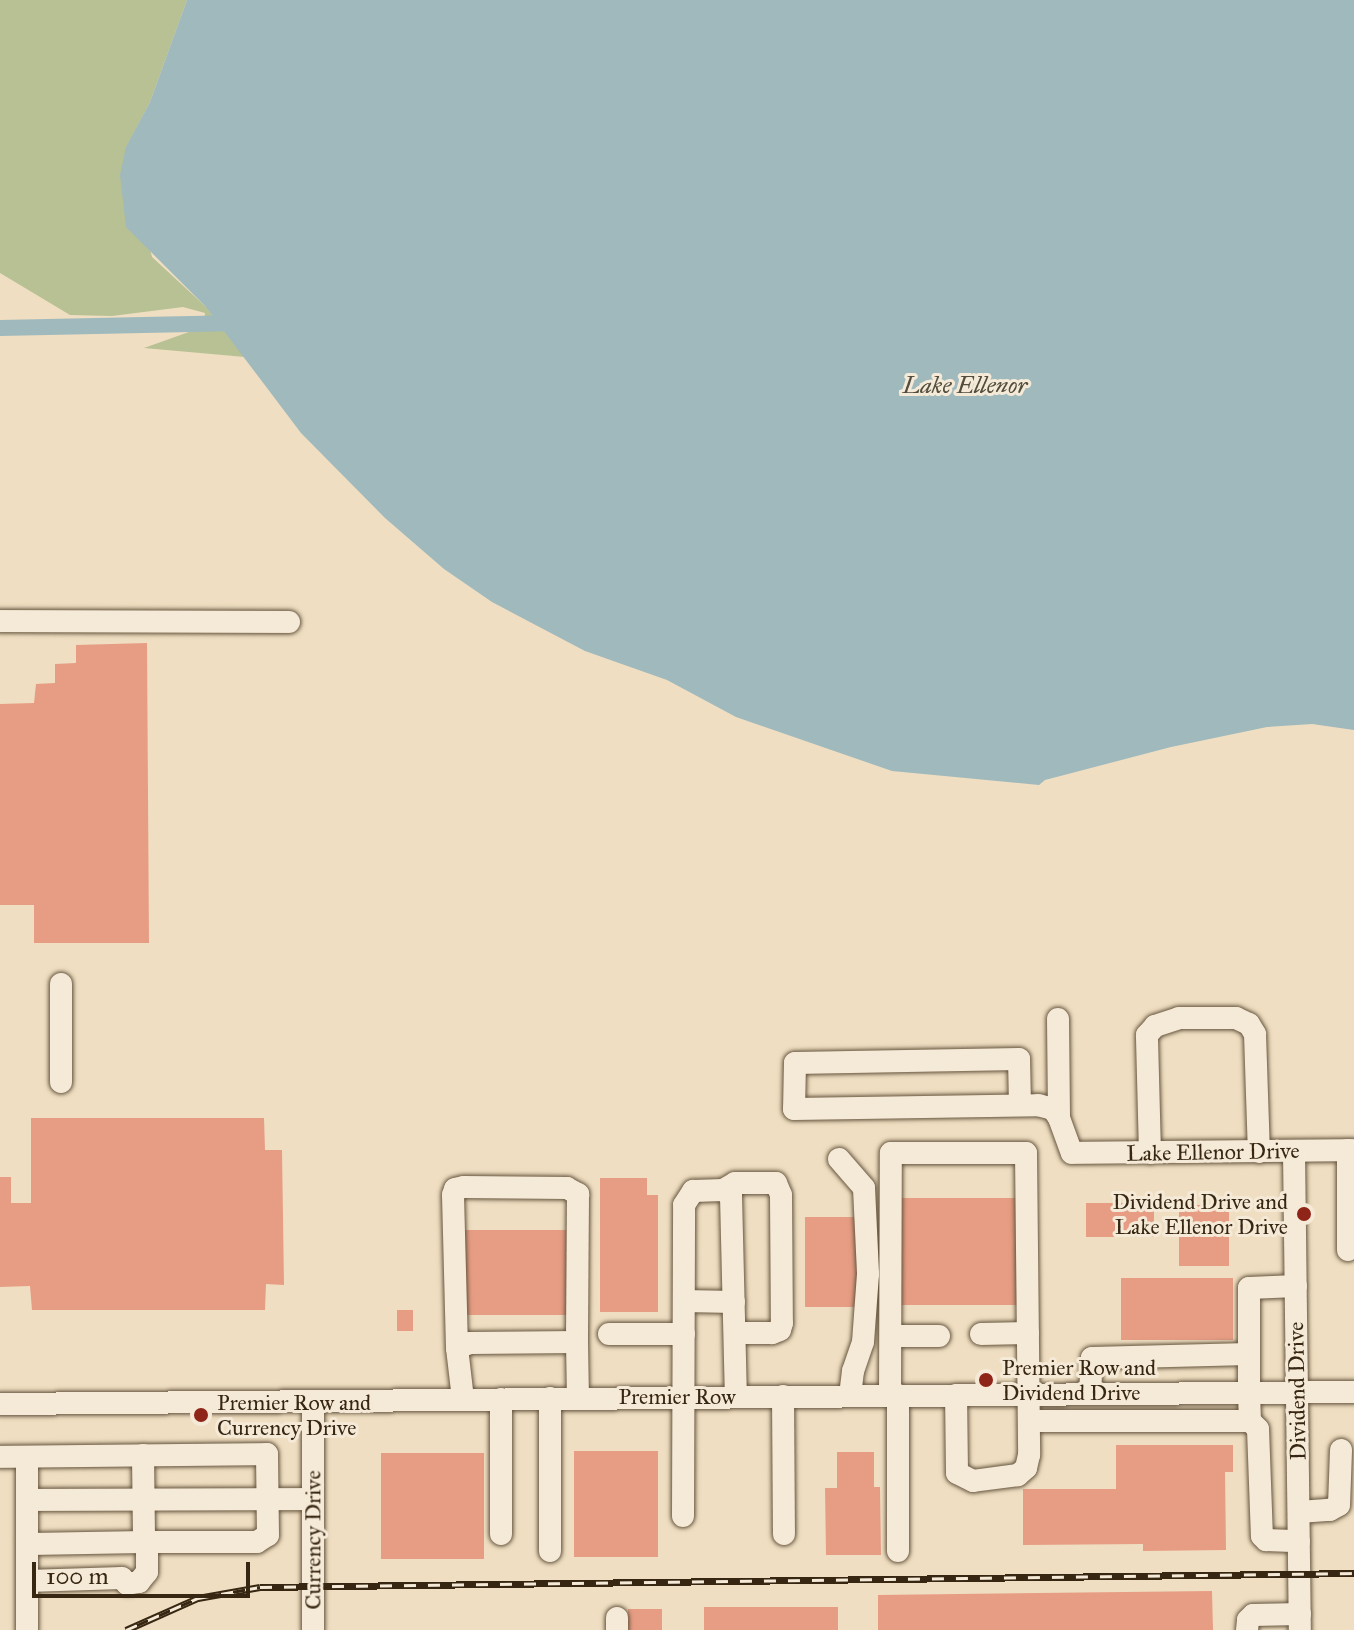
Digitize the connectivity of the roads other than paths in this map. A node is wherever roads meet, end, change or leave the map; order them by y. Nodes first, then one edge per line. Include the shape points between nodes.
1 (0, 621) edge
2 (289, 622) dead end
3 (61, 984) dead end
4 (1058, 1019) dead end
5 (61, 1082) dead end
6 (1020, 1105) junction
7 (1059, 1118) junction
8 (1351, 1150) edge
9 (1294, 1151) junction
10 (1259, 1152) junction
11 (1150, 1153) junction
12 (839, 1159) dead end
13 (723, 1190) junction
14 (1348, 1250) dead end
15 (1296, 1286) junction
16 (684, 1301) junction
17 (734, 1302) junction
18 (735, 1333) junction
19 (1028, 1333) junction
20 (609, 1334) dead end
21 (684, 1334) junction
22 (981, 1334) dead end
23 (893, 1336) junction
24 (939, 1336) dead end
25 (577, 1342) junction
26 (457, 1348) junction
27 (1249, 1354) junction
28 (1298, 1392) junction
29 (1354, 1392) edge
30 (1249, 1393) junction
31 (1028, 1394) junction
32 (1090, 1394) junction
33 (894, 1395) junction
34 (956, 1395) junction
35 (783, 1396) junction
36 (850, 1396) junction
37 (684, 1397) junction
38 (736, 1397) junction
39 (550, 1398) junction
40 (578, 1398) junction
41 (463, 1399) junction
42 (501, 1399) junction
43 (313, 1401) junction
44 (0, 1404) edge
45 (1030, 1421) junction
46 (1250, 1421) junction
47 (1341, 1450) dead end
48 (143, 1455) junction
49 (0, 1457) edge
50 (27, 1457) junction
51 (1298, 1487) junction
52 (1259, 1488) junction
53 (268, 1498) junction
54 (313, 1499) junction
55 (27, 1500) junction
56 (144, 1500) junction
57 (1299, 1512) junction
58 (683, 1516) dead end
59 (501, 1534) dead end
60 (784, 1534) dead end
61 (1299, 1541) junction
62 (146, 1542) junction
63 (27, 1544) junction
64 (550, 1551) dead end
65 (898, 1551) dead end
66 (27, 1581) junction
67 (1300, 1622) edge
68 (27, 1630) edge
69 (313, 1630) edge
70 (1247, 1630) edge

1 - 2 street
3 - 5 street
4 - 7 street
6 - 6 street via 794,1109 795,1063 1019,1059
6 - 7 street via 1053,1109
7 - 11 street, Lake Ellenor Drive via 1072,1153
8 - 9 street, Lake Ellenor Drive
8 - 14 street
9 - 10 street, Lake Ellenor Drive
9 - 15 street, Dividend Drive
10 - 11 street, Lake Ellenor Drive
10 - 11 street via 1255,1034 1236,1018 1179,1018 1155,1026 1147,1035
12 - 36 street via 864,1188 868,1274 863,1342
13 - 16 street via 693,1191 686,1198
13 - 17 street via 733,1203
13 - 18 street via 735,1183 776,1183 781,1195 782,1323 772,1333
15 - 27 street via 1249,1288
15 - 28 street, Dividend Drive
16 - 17 street
16 - 21 street
17 - 18 street
18 - 38 street
19 - 22 street
19 - 23 street via 1026,1153 891,1153 888,1319
19 - 31 street
20 - 21 street
21 - 37 street
23 - 24 street
23 - 33 street
25 - 26 street via 470,1343
25 - 26 street via 578,1194 567,1188 464,1187 453,1195
25 - 40 street
26 - 41 street
27 - 30 street
27 - 32 street via 1092,1358
28 - 29 street, Premier Row
28 - 30 street, Premier Row
28 - 51 street, Dividend Drive
30 - 32 street, Premier Row
30 - 46 street
31 - 32 street, Premier Row
31 - 34 street, Premier Row
31 - 45 street
33 - 34 street, Premier Row
33 - 36 street, Premier Row
33 - 65 street
34 - 45 street via 957,1473 964,1480 988,1482 1026,1468
35 - 36 street, Premier Row
35 - 38 street, Premier Row
35 - 60 street
37 - 38 street, Premier Row
37 - 40 street, Premier Row
37 - 58 street
39 - 40 street, Premier Row
39 - 42 street, Premier Row
39 - 64 street
41 - 42 street, Premier Row
41 - 43 street, Premier Row
42 - 59 street
43 - 44 street, Premier Row
43 - 54 street, Currency Drive
45 - 46 street
46 - 52 street via 1258,1429
47 - 57 street via 1339,1505
48 - 50 street
48 - 53 street via 267,1454
48 - 56 street
49 - 50 street
50 - 55 street
51 - 52 street
51 - 57 street, Dividend Drive
52 - 61 street via 1262,1536
53 - 54 street
53 - 56 street
53 - 62 street via 268,1535 257,1542
54 - 69 street, Currency Drive
55 - 56 street
55 - 63 street
56 - 62 street
57 - 61 street, Dividend Drive
61 - 67 street, Dividend Drive
62 - 63 street
62 - 66 street via 147,1572 139,1582
63 - 66 street
66 - 68 street
67 - 70 street via 1253,1615

